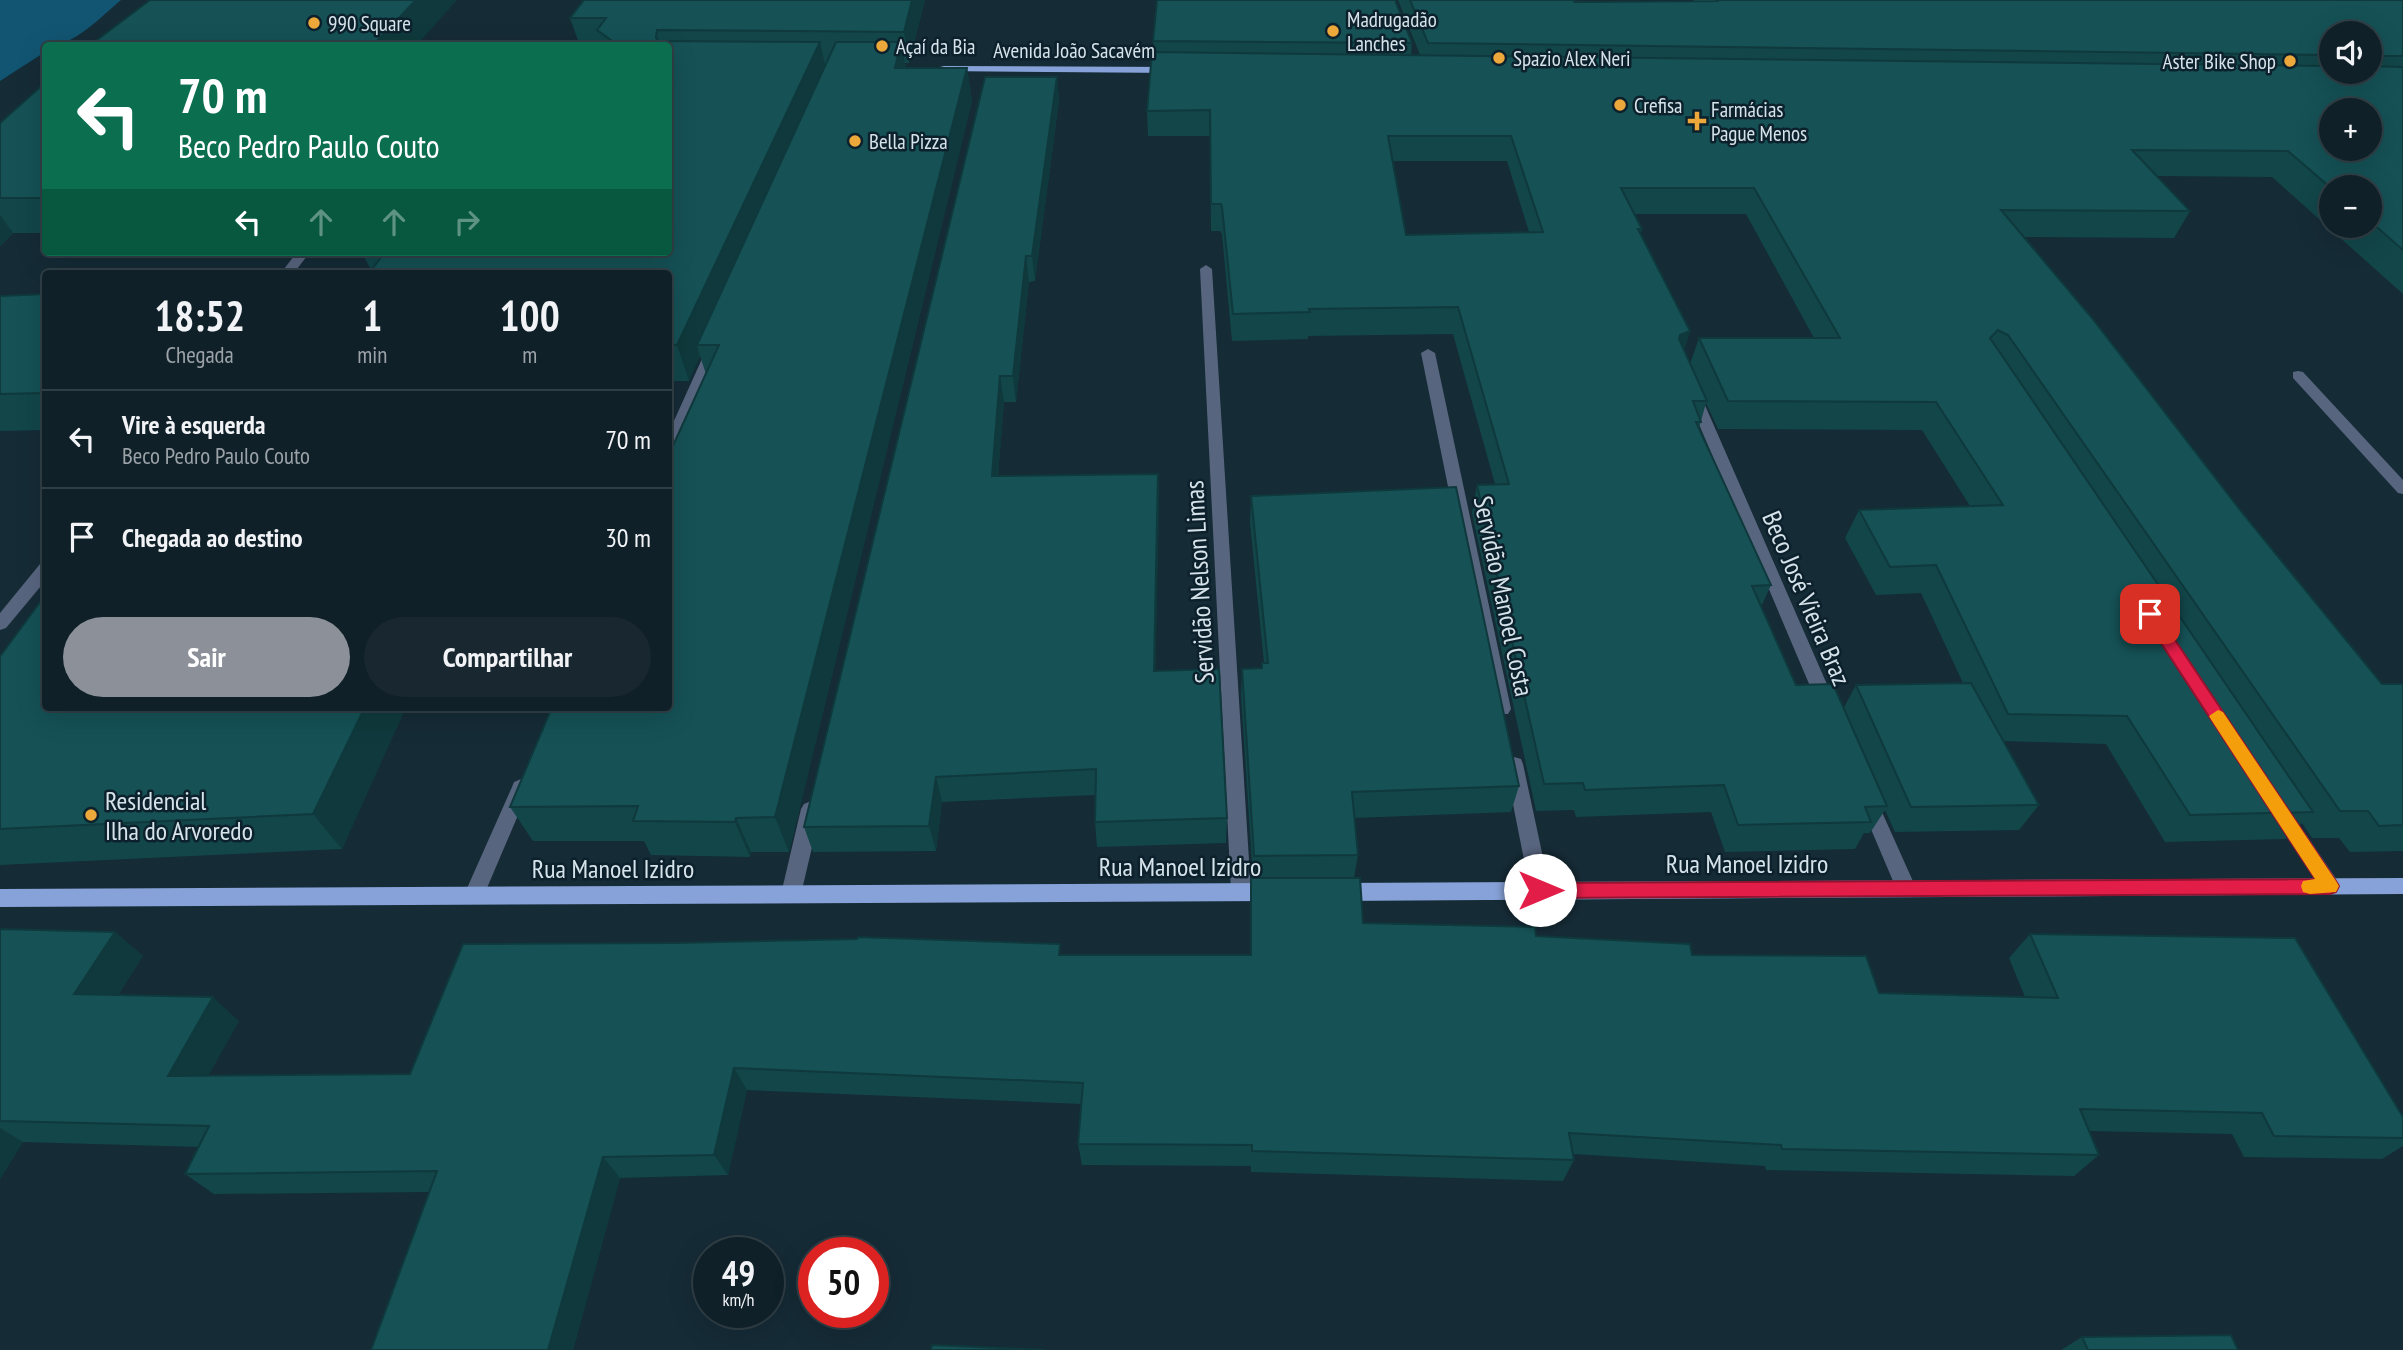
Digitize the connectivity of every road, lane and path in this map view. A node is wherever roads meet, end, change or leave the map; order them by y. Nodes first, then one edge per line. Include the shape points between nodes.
1 (933, 69) edge
2 (1191, 70) edge
3 (301, 256) edge
4 (1206, 269) dead end
5 (289, 270) edge
6 (719, 337) edge
7 (1428, 353) dead end
8 (2298, 375) dead end
9 (1686, 378) edge
10 (672, 443) edge
11 (2403, 489) edge
12 (42, 573) edge
13 (0, 624) edge
14 (1834, 722) edge
15 (529, 770) edge
16 (1862, 786) edge
17 (2268, 793) edge
18 (814, 799) edge
19 (2330, 886) junction
20 (2403, 886) edge
21 (1906, 888) junction
22 (1540, 890) junction
23 (1241, 892) junction
24 (1296, 892) edge
25 (1323, 892) edge
26 (791, 894) junction
27 (474, 895) junction
28 (0, 898) edge

1 - 2 main road, Avenida João Sacavém via 986,76
3 - 5 street
4 - 23 street, Servidão Nelson Limas
6 - 10 street
7 - 22 street, Servidão Manoel Costa
8 - 11 street
9 - 14 street, Beco José Vieira Braz
12 - 13 street
15 - 27 street
16 - 21 street
17 - 19 street
18 - 26 street
19 - 20 main road, Rua Manoel Izidro
19 - 21 main road, Rua Manoel Izidro
21 - 22 main road, Rua Manoel Izidro
22 - 25 main road, Rua Manoel Izidro
23 - 24 main road, Rua Manoel Izidro
23 - 26 main road, Rua Manoel Izidro
26 - 27 main road, Rua Manoel Izidro
27 - 28 main road, Rua Manoel Izidro

